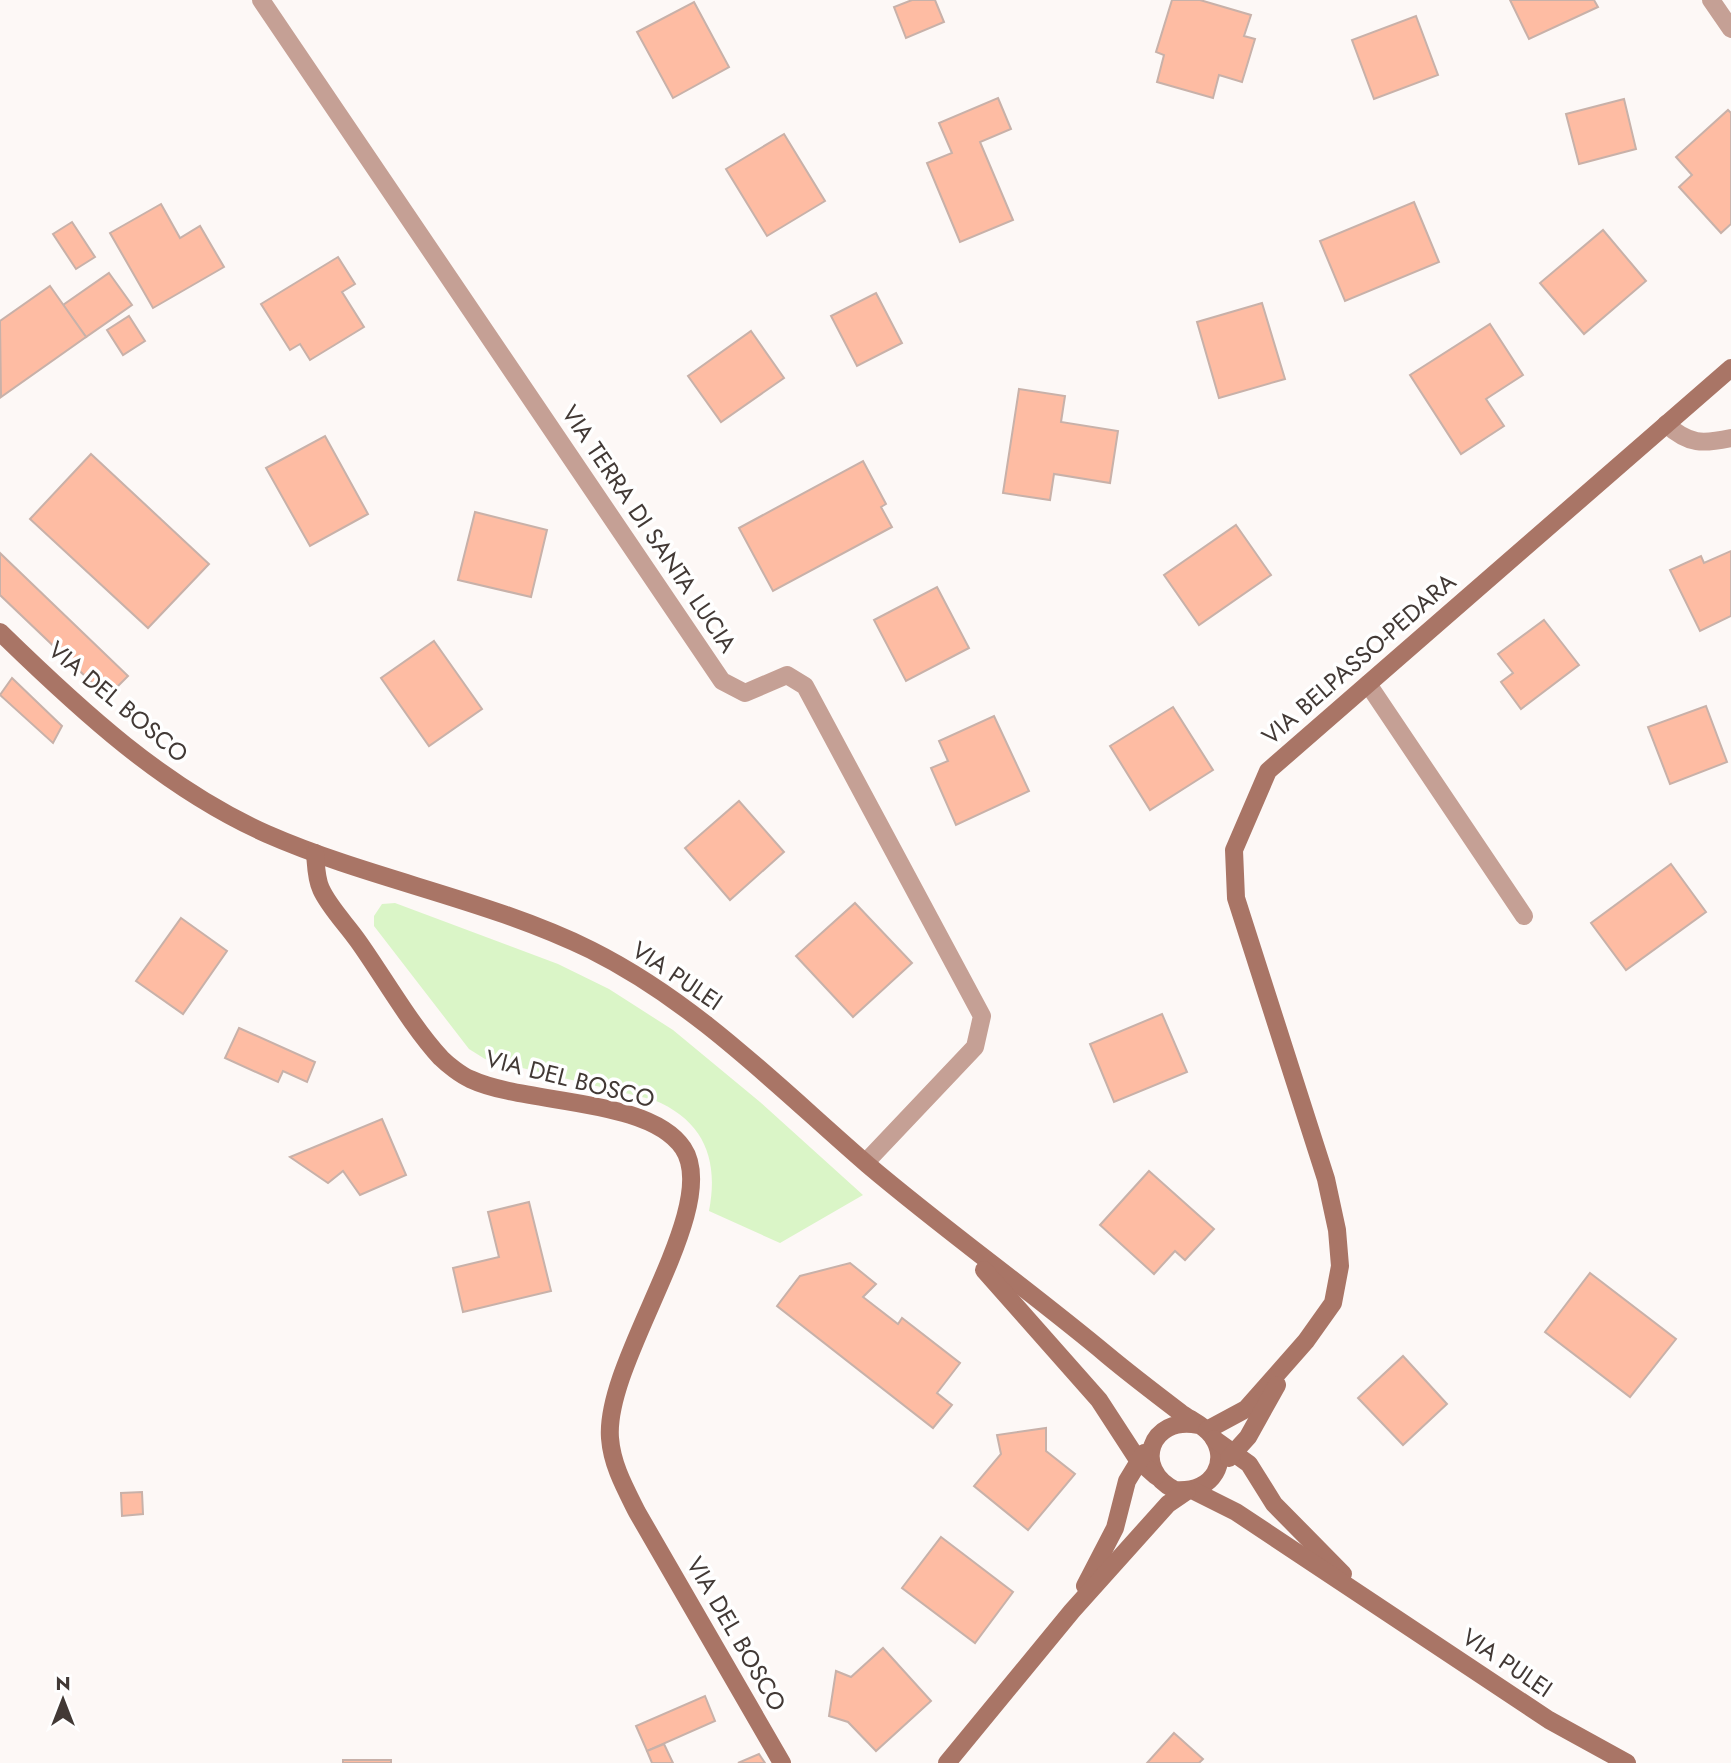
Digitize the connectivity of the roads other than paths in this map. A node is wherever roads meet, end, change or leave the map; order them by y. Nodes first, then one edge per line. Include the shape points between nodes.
1 (261, 0) edge
2 (1711, 0) edge
3 (1731, 29) edge
4 (1731, 368) edge
5 (1666, 425) junction
6 (1731, 438) edge
7 (0, 632) edge
8 (1368, 684) junction
9 (314, 853) junction
10 (1524, 916) dead end
11 (866, 1162) junction
12 (956, 1238) junction
13 (1292, 1357) junction
14 (1206, 1431) junction
15 (1122, 1435) junction
16 (1248, 1437) junction
17 (1152, 1445) junction
18 (1235, 1451) junction
19 (1138, 1460) junction
20 (1249, 1464) junction
21 (1214, 1474) junction
22 (1156, 1476) junction
23 (1127, 1481) junction
24 (1189, 1491) junction
25 (1365, 1597) junction
26 (1072, 1611) junction
27 (782, 1763) edge
28 (947, 1763) edge
29 (1627, 1763) edge

1 - 11 street, VIA TERRA DI SANTA LUCIA via 722,681 744,693 787,675 805,686 982,1016 975,1047
2 - 3 street
4 - 5 street, VIA BELPASSO-PEDARA
5 - 6 street via 1692,443
5 - 8 street, VIA BELPASSO-PEDARA
7 - 9 street, VIA DEL BOSCO via 68,698 149,765 227,815
8 - 10 street
8 - 13 street, VIA BELPASSO-PEDARA via 1268,771 1234,850 1236,898 1338,1230 1340,1266 1333,1303
9 - 11 street, VIA PULEI via 434,889 591,950 705,1022
9 - 27 street, VIA DEL BOSCO via 320,889 441,1058 469,1079 503,1090 635,1115 665,1129 684,1148 692,1172 689,1205 617,1384 610,1439 617,1473 637,1511
11 - 12 street, VIA PULEI
12 - 14 street
12 - 15 street via 1099,1400
13 - 14 street via 1246,1409
13 - 16 street
14 - 17 street via 1176,1423
14 - 18 street
14 - 21 street via 1219,1456
15 - 19 street
15 - 23 street
16 - 18 street
16 - 20 street
17 - 19 street
17 - 22 street via 1151,1466
18 - 20 street
18 - 21 street
19 - 22 street
19 - 23 street
20 - 25 street via 1274,1504
21 - 24 street
22 - 24 street via 1164,1485
23 - 26 street via 1115,1528
24 - 25 street via 1236,1512
24 - 26 street via 1168,1504
25 - 29 street, VIA PULEI via 1549,1720
26 - 28 street

